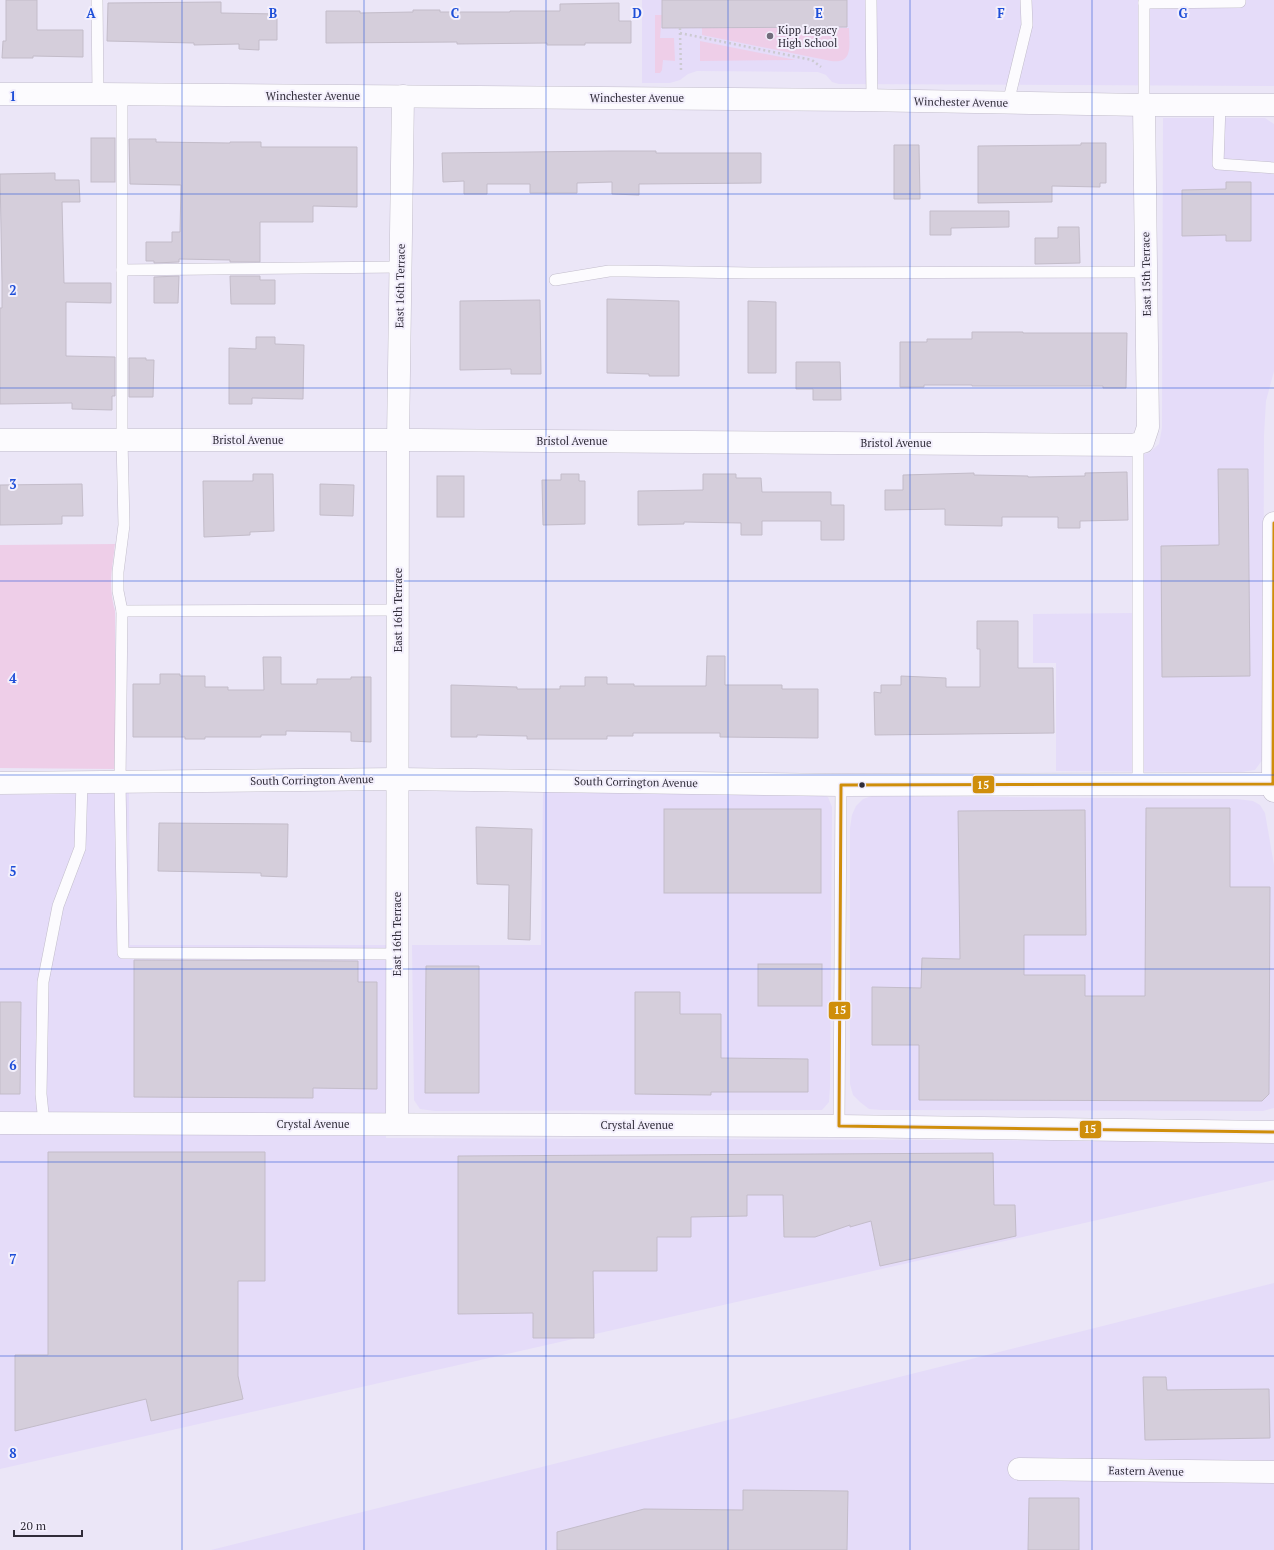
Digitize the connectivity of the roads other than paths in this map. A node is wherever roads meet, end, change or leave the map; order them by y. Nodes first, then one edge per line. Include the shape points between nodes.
1 (97, 0) edge
2 (871, 0) edge
3 (1026, 0) edge
4 (1240, 0) edge
5 (1144, 2) edge
6 (0, 94) edge
7 (98, 94) junction
8 (122, 94) junction
9 (403, 96) junction
10 (872, 100) junction
11 (1008, 103) junction
12 (1144, 105) junction
13 (1220, 105) junction
14 (1274, 105) edge
15 (1274, 168) edge
16 (400, 267) junction
17 (122, 270) junction
18 (1145, 272) junction
19 (555, 280) dead end
20 (0, 440) edge
21 (122, 440) junction
22 (398, 440) junction
23 (1141, 442) junction
24 (1274, 523) edge
25 (398, 610) junction
26 (122, 611) junction
27 (398, 779) junction
28 (82, 782) junction
29 (120, 782) junction
30 (0, 783) edge
31 (1138, 784) junction
32 (841, 785) junction
33 (1273, 787) edge
34 (397, 954) junction
35 (0, 1123) edge
36 (44, 1124) junction
37 (397, 1124) junction
38 (839, 1126) junction
39 (1274, 1132) edge
40 (1019, 1469) dead end
41 (1274, 1472) edge

1 - 7 lane
2 - 10 lane
3 - 11 lane via 1026,25
4 - 5 lane
5 - 12 lane
6 - 7 street, Winchester Avenue
7 - 8 street, Winchester Avenue
8 - 9 street, Winchester Avenue
8 - 17 lane
9 - 10 street, Winchester Avenue
9 - 16 street, East 16th Terrace
10 - 11 street, Winchester Avenue
11 - 12 street, Winchester Avenue
12 - 13 street, Winchester Avenue
12 - 18 street, East 15th Terrace
13 - 14 street, Winchester Avenue
13 - 15 lane via 1218,164
16 - 17 lane
16 - 22 street, East 16th Terrace
17 - 21 lane
18 - 19 lane via 609,271
18 - 23 street, East 15th Terrace via 1148,426
20 - 21 street, Bristol Avenue
21 - 22 street, Bristol Avenue
21 - 26 lane via 124,525 118,572
22 - 23 street, Bristol Avenue via 1124,444
22 - 25 street, East 16th Terrace
23 - 31 lane
24 - 33 street
25 - 26 lane
25 - 27 street, East 16th Terrace
26 - 29 lane
27 - 29 street, South Corrington Avenue
27 - 32 street, South Corrington Avenue
27 - 34 street, East 16th Terrace
28 - 29 street, South Corrington Avenue
28 - 30 street, South Corrington Avenue
28 - 36 lane via 80,848 58,906 43,982 41,1094
29 - 34 lane via 123,953
31 - 32 street, South Corrington Avenue
31 - 33 street, South Corrington Avenue
32 - 38 lane
34 - 37 street, East 16th Terrace
35 - 36 street, Crystal Avenue
36 - 37 street, Crystal Avenue
37 - 38 street, Crystal Avenue
38 - 39 street, Crystal Avenue
40 - 41 street, Eastern Avenue

